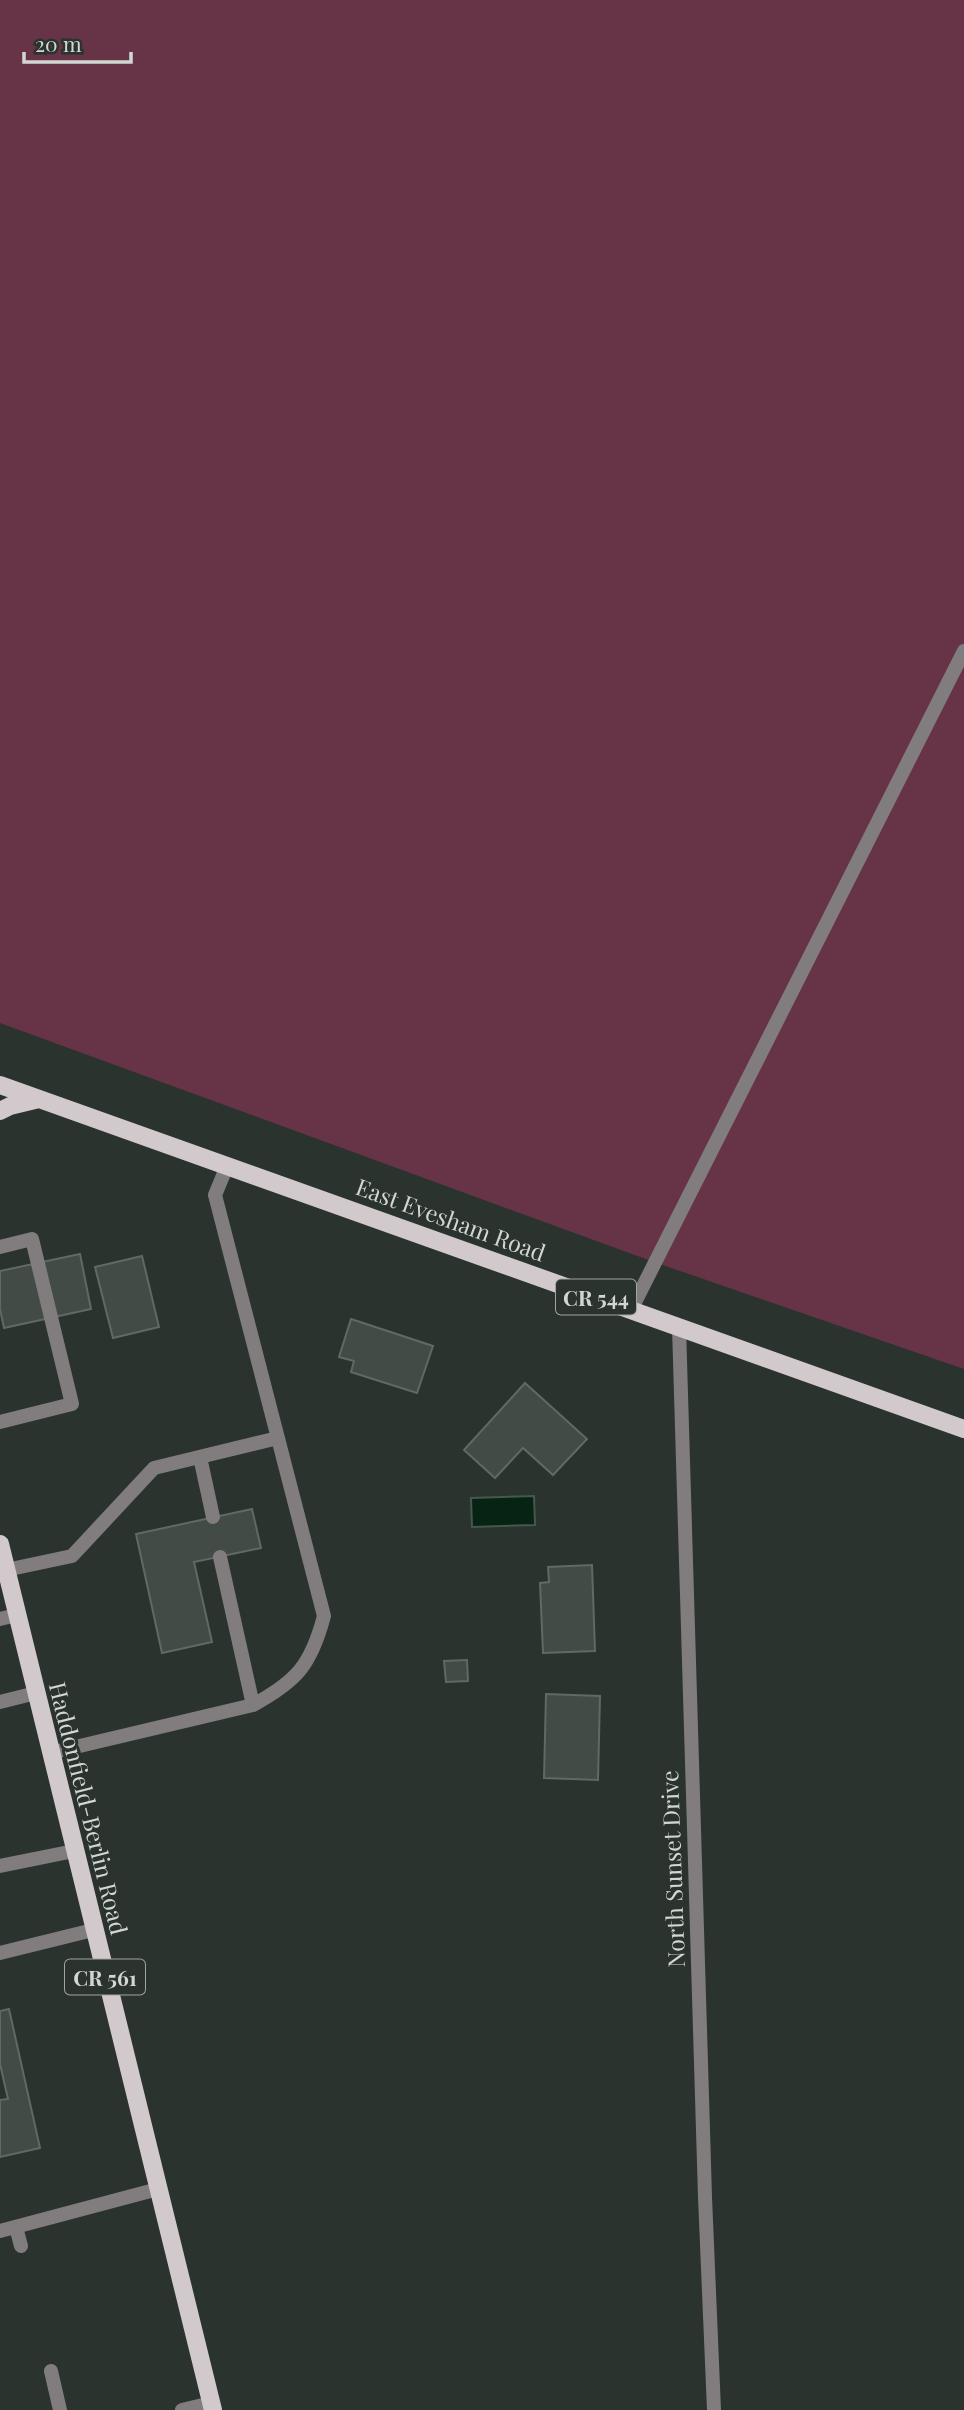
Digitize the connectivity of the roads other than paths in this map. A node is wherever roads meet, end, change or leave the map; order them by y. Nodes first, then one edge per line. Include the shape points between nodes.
1 (964, 651) edge
2 (0, 1085) edge
3 (42, 1100) junction
4 (0, 1111) edge
5 (227, 1166) junction
6 (0, 1247) edge
7 (631, 1310) junction
8 (678, 1326) junction
9 (0, 1422) edge
10 (964, 1429) edge
11 (278, 1438) junction
12 (200, 1457) junction
13 (213, 1517) dead end
14 (0, 1544) edge
15 (220, 1557) dead end
16 (6, 1570) junction
17 (8, 1617) edge
18 (36, 1693) junction
19 (0, 1702) edge
20 (253, 1705) junction
21 (50, 1754) junction
22 (74, 1850) junction
23 (0, 1866) edge
24 (93, 1930) junction
25 (0, 1953) edge
26 (158, 2189) junction
27 (16, 2227) junction
28 (0, 2231) edge
29 (21, 2246) dead end
30 (51, 2371) dead end
31 (212, 2407) edge
32 (61, 2410) edge
33 (182, 2410) edge
34 (714, 2410) edge

1 - 7 street
2 - 3 main road, East Evesham Road / CR 544
3 - 4 main road
3 - 5 main road, East Evesham Road / CR 544
5 - 7 main road, East Evesham Road / CR 544
5 - 11 street via 215,1195
6 - 9 street via 32,1239 72,1404
7 - 8 main road, East Evesham Road / CR 544
8 - 10 main road, East Evesham Road / CR 544
8 - 34 street, North Sunset Drive
11 - 12 street
11 - 20 street via 324,1616 316,1645 301,1671 279,1691
12 - 13 street
12 - 16 street via 154,1468 72,1556
14 - 16 main road, Haddonfield-Berlin Road / CR 561
15 - 20 street
16 - 17 main road, Haddonfield-Berlin Road / CR 561
17 - 18 main road, Haddonfield-Berlin Road / CR 561
18 - 19 street
18 - 21 main road, Haddonfield-Berlin Road / CR 561
20 - 21 street
21 - 22 main road, Haddonfield-Berlin Road / CR 561
22 - 23 street
22 - 24 main road, Haddonfield-Berlin Road / CR 561
24 - 25 street
24 - 26 main road, Haddonfield-Berlin Road / CR 561
26 - 27 street
26 - 31 main road, Haddonfield-Berlin Road / CR 561
27 - 28 street
27 - 29 street
30 - 32 street
31 - 33 street

